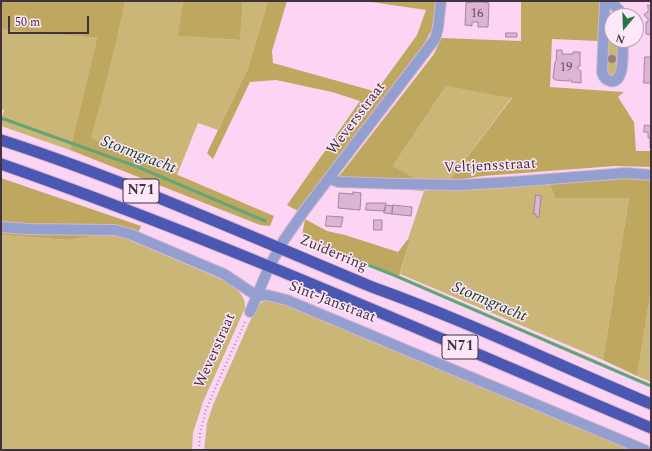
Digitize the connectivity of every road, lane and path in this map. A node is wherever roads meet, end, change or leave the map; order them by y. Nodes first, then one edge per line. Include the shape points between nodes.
1 (441, 1) edge
2 (604, 25) edge
3 (623, 48) edge
4 (1, 140) edge
5 (1, 164) edge
6 (651, 175) edge
7 (330, 179) junction
8 (1, 227) edge
9 (279, 248) junction
10 (269, 267) junction
11 (257, 296) junction
12 (250, 312) joint
13 (651, 404) edge
14 (651, 428) edge
15 (199, 450) edge
16 (645, 450) edge

1 - 7 street, Weversstraat via 435,39
2 - 3 street via 604,78 615,81 618,79 622,72
4 - 9 highway, Zuiderring / N71 via 145,192
5 - 10 highway, N71
6 - 7 street, Veltjensstraat via 626,173 458,185 339,182
7 - 9 street, Weversstraat
8 - 11 street, Sint-Janstraat via 115,230 130,234 224,274
9 - 10 street, Weversstraat
9 - 13 highway, Zuiderring / N71 via 475,328
10 - 11 street, Weverstraat
10 - 14 highway, N71
11 - 12 street, Weverstraat
11 - 16 street, Sint-Janstraat via 267,295 287,300
12 - 15 path, Weverstraat via 205,413

